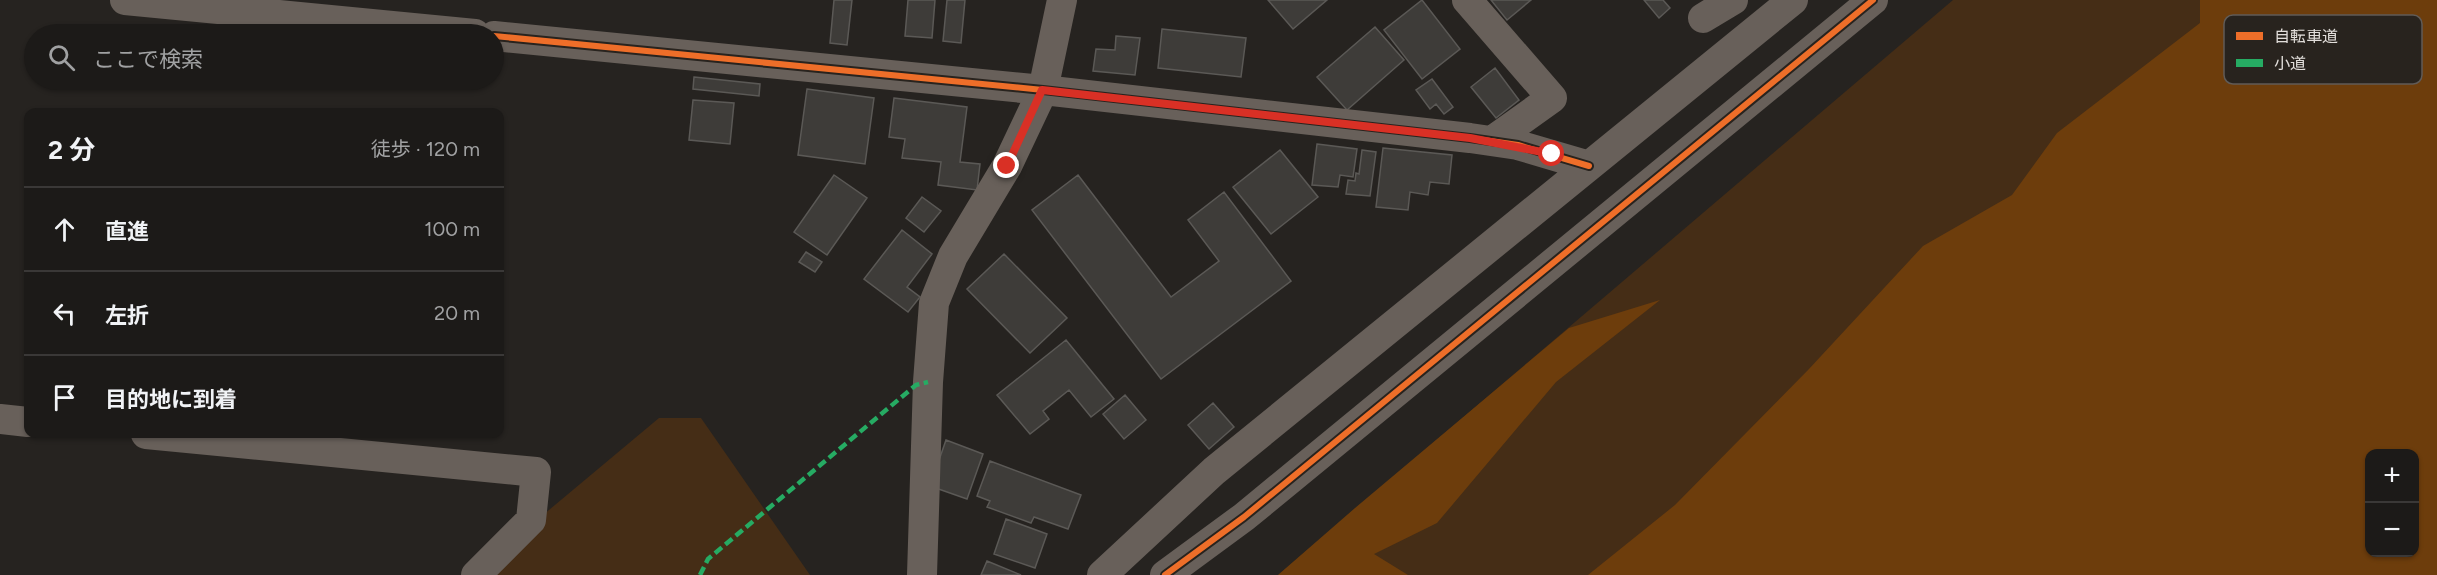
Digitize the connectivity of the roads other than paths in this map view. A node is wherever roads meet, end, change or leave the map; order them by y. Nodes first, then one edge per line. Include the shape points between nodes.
1 (125, 0) edge
2 (1062, 0) edge
3 (1467, 0) edge
4 (1733, 0) edge
5 (1793, 0) edge
6 (1873, 0) edge
7 (1703, 18) dead end
8 (372, 24) edge
9 (504, 37) edge
10 (1042, 90) junction
11 (1492, 141) junction
12 (1589, 166) junction
13 (0, 419) edge
14 (24, 422) edge
15 (187, 438) edge
16 (476, 575) edge
17 (922, 575) edge
18 (1102, 575) edge
19 (1165, 575) edge

1 - 8 street
2 - 10 street
3 - 11 street via 1552,98
4 - 7 street
5 - 12 street
6 - 19 street via 1244,517
9 - 10 street
10 - 11 street
10 - 17 street via 1007,166 953,256 934,303
11 - 12 street
12 - 18 street via 1214,471
13 - 14 street
15 - 16 street via 536,472 531,520

